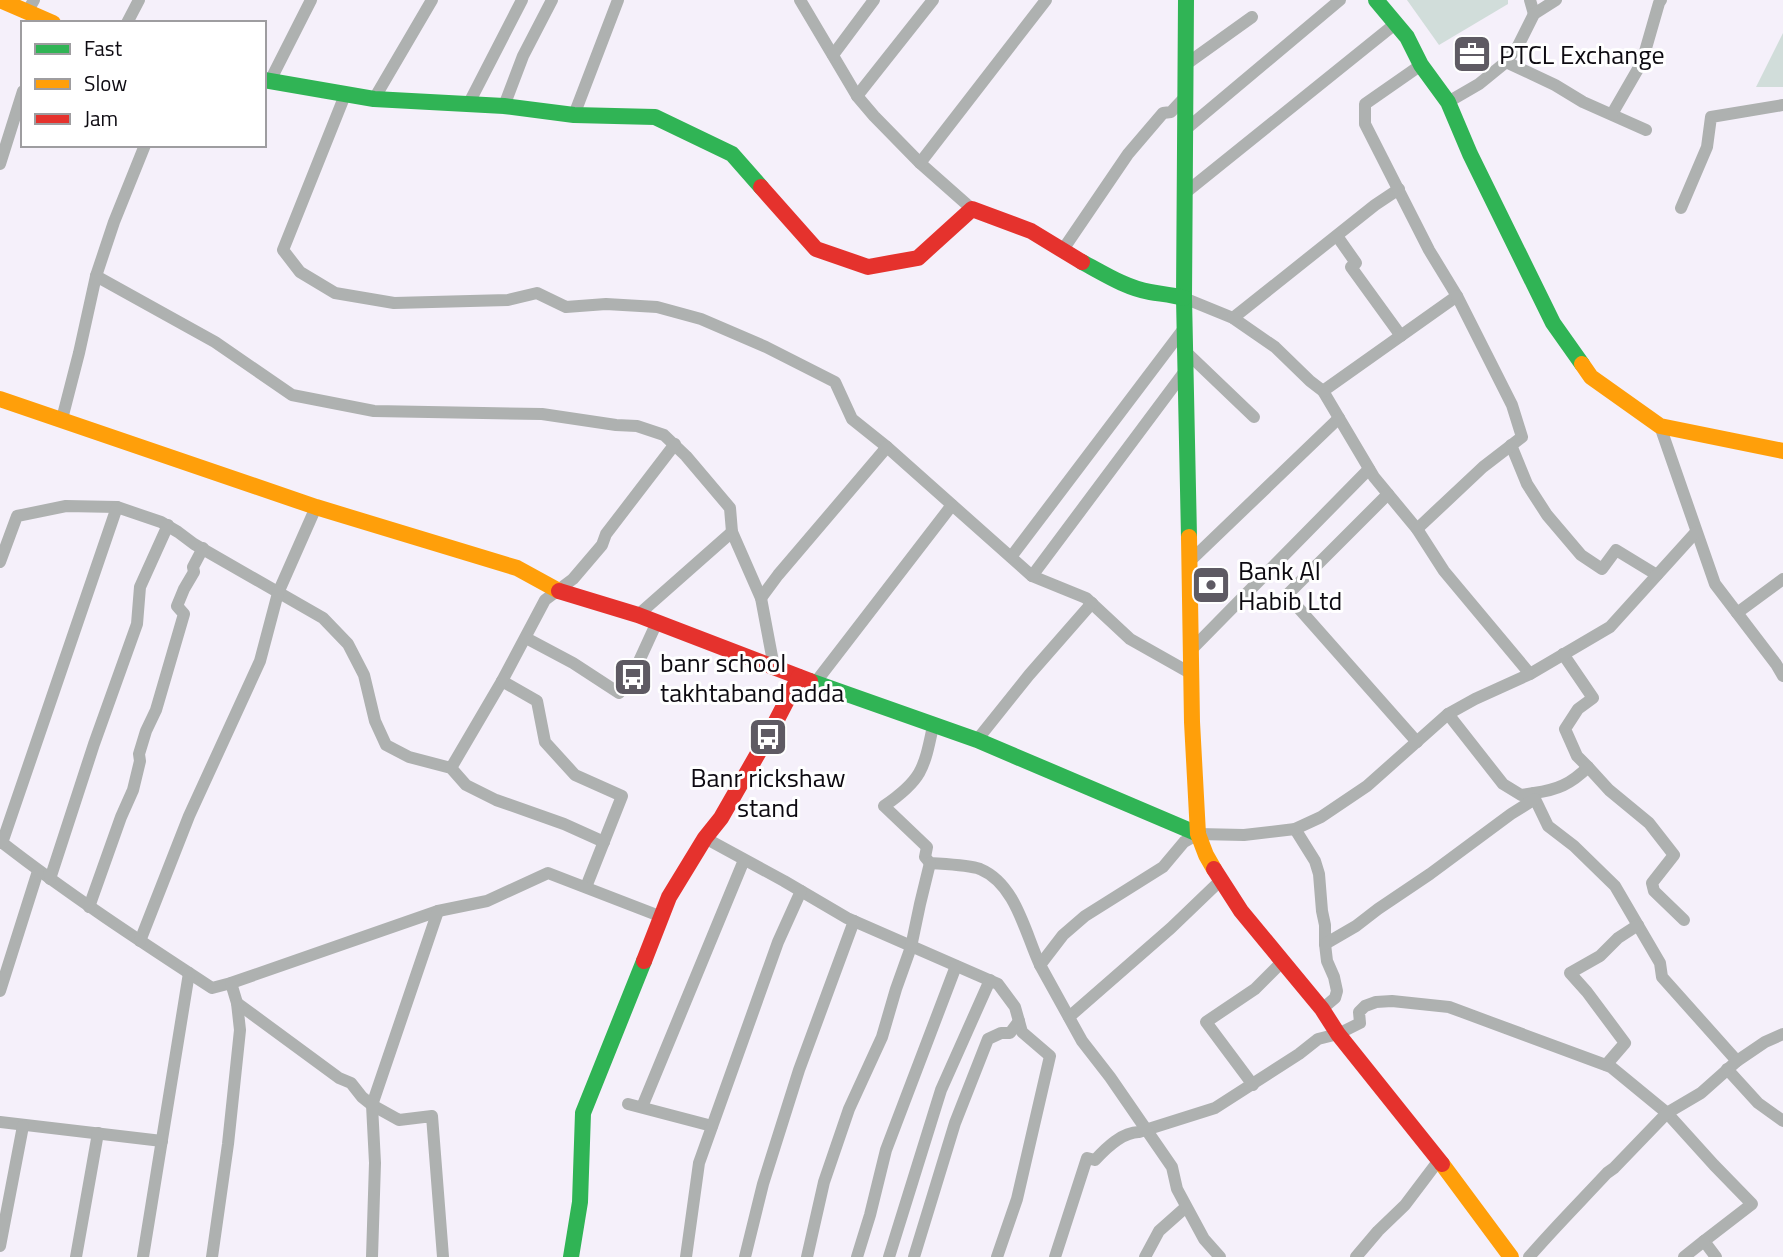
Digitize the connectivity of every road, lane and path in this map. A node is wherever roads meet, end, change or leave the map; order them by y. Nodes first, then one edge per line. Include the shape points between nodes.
1 (0, 0) edge
2 (139, 0) edge
3 (311, 0) edge
4 (432, 0) edge
5 (522, 0) edge
6 (552, 0) edge
7 (618, 0) edge
8 (874, 0) edge
9 (933, 0) edge
10 (1046, 0) edge
11 (1186, 0) edge
12 (1340, 0) edge
13 (1376, 0) edge
14 (1531, 0) edge
15 (1556, 0) edge
16 (1661, 0) edge
17 (802, 1) edge
18 (31, 6) edge
19 (1534, 15) junction
20 (1252, 17) dead end
21 (46, 21) edge
22 (128, 21) edge
23 (1395, 24) junction
24 (833, 55) junction
25 (1506, 62) junction
26 (1185, 65) junction
27 (1421, 65) junction
28 (267, 80) edge
29 (345, 95) junction
30 (21, 96) edge
31 (857, 96) junction
32 (1185, 97) junction
33 (374, 99) junction
34 (1448, 102) junction
35 (1783, 105) edge
36 (468, 106) junction
37 (505, 106) junction
38 (1612, 114) junction
39 (574, 115) junction
40 (1185, 130) junction
41 (1646, 130) dead end
42 (144, 147) edge
43 (920, 163) junction
44 (0, 164) edge
45 (1399, 189) junction
46 (1185, 193) junction
47 (1681, 208) dead end
48 (972, 209) junction
49 (1337, 236) junction
50 (1062, 251) junction
51 (96, 276) junction
52 (1457, 296) junction
53 (1184, 298) junction
54 (1233, 318) junction
55 (1185, 327) junction
56 (1401, 336) junction
57 (1185, 351) junction
58 (1185, 371) junction
59 (1323, 391) junction
60 (0, 399) edge
61 (1254, 416) dead end
62 (1339, 418) junction
63 (62, 419) junction
64 (1660, 426) junction
65 (675, 444) junction
66 (1511, 445) junction
67 (887, 447) junction
68 (1783, 450) edge
69 (1369, 469) junction
70 (1388, 494) junction
71 (953, 505) junction
72 (117, 507) junction
73 (316, 507) junction
74 (0, 520) edge
75 (168, 525) junction
76 (13, 527) junction
77 (1417, 529) junction
78 (732, 532) junction
79 (1696, 532) junction
80 (203, 548) junction
81 (1011, 557) junction
82 (0, 562) edge
83 (1189, 562) junction
84 (1657, 575) junction
85 (1032, 576) junction
86 (1783, 579) edge
87 (557, 590) junction
88 (278, 593) junction
89 (761, 598) junction
90 (1092, 603) junction
91 (1737, 613) junction
92 (638, 615) junction
93 (657, 622) junction
94 (526, 638) junction
95 (1191, 650) junction
96 (1563, 654) junction
97 (774, 667) junction
98 (1192, 674) junction
99 (1530, 674) junction
100 (1783, 676) edge
101 (807, 680) junction
102 (502, 681) junction
103 (1448, 715) junction
104 (933, 726) junction
105 (977, 740) junction
106 (1417, 742) junction
107 (1588, 767) junction
108 (451, 768) junction
109 (1534, 796) junction
110 (1295, 829) junction
111 (1198, 834) junction
112 (705, 838) junction
113 (1, 842) edge
114 (604, 842) junction
115 (744, 860) junction
116 (930, 863) junction
117 (38, 871) junction
118 (50, 879) junction
119 (1222, 880) junction
120 (586, 887) junction
121 (801, 891) junction
122 (89, 906) junction
123 (438, 911) junction
124 (662, 918) junction
125 (1684, 920) dead end
126 (854, 921) junction
127 (1638, 925) junction
128 (140, 941) junction
129 (1325, 944) junction
130 (911, 947) junction
131 (1282, 962) junction
132 (1040, 965) junction
133 (956, 966) junction
134 (189, 973) junction
135 (990, 980) junction
136 (231, 983) junction
137 (0, 991) edge
138 (237, 1003) junction
139 (1322, 1009) junction
140 (1069, 1017) junction
141 (1019, 1021) junction
142 (1338, 1034) junction
143 (1783, 1034) edge
144 (1606, 1065) junction
145 (1732, 1065) junction
146 (1253, 1085) junction
147 (628, 1104) dead end
148 (372, 1105) junction
149 (642, 1107) junction
150 (1667, 1113) junction
151 (1783, 1121) edge
152 (0, 1122) edge
153 (23, 1126) junction
154 (712, 1126) junction
155 (1146, 1130) junction
156 (98, 1133) junction
157 (162, 1141) junction
158 (1439, 1160) junction
159 (1186, 1207) junction
160 (1704, 1241) junction
161 (0, 1246) edge
162 (1219, 1256) edge
163 (76, 1257) edge
164 (143, 1257) edge
165 (212, 1257) edge
166 (372, 1257) edge
167 (443, 1257) edge
168 (571, 1257) edge
169 (686, 1257) edge
170 (745, 1257) edge
171 (807, 1257) edge
172 (857, 1257) edge
173 (889, 1257) edge
174 (914, 1257) edge
175 (997, 1257) edge
176 (1055, 1257) edge
177 (1145, 1257) edge
178 (1356, 1257) edge
179 (1511, 1257) edge
180 (1529, 1257) edge
181 (1684, 1257) edge
182 (1716, 1257) edge

1 - 18 main road
2 - 22 street
3 - 28 street
4 - 33 street
5 - 36 street
6 - 37 street via 523,56
7 - 39 street
8 - 24 street
9 - 31 street
10 - 43 street
11 - 26 main road
12 - 40 street
13 - 23 main road
14 - 19 street
15 - 19 street
16 - 38 street via 1642,62
17 - 24 street
18 - 21 main road
19 - 25 street
20 - 26 street
23 - 27 main road
23 - 46 street
24 - 31 street
25 - 34 street
25 - 38 street
26 - 32 main road
27 - 34 main road
27 - 45 street via 1365,104 1365,124
28 - 29 main road
29 - 33 main road
29 - 67 street via 282,250 300,272 335,293 394,303 509,300 537,293 566,307 657,307 701,319 835,383 852,418
30 - 44 street
31 - 43 street
32 - 40 main road
32 - 50 street via 1171,112 1163,113 1128,154
33 - 36 main road
34 - 64 main road via 1553,323 1591,377
35 - 47 street via 1711,117 1707,147
36 - 37 main road
37 - 39 main road
38 - 41 street
39 - 48 main road via 656,117 732,154 816,249 868,267 918,258
40 - 46 main road
42 - 51 street
43 - 48 street
45 - 49 street
45 - 52 street
46 - 53 main road
48 - 50 main road via 1031,231
49 - 54 street
49 - 56 street via 1356,264 1351,267
50 - 53 main road via 1118,281
51 - 63 street
51 - 65 street via 215,342 292,395 374,411 541,414 637,426
52 - 56 street
52 - 66 street via 1512,405 1522,437
53 - 54 street
53 - 55 main road
54 - 59 street via 1275,347
55 - 57 main road
55 - 81 street
56 - 59 street
57 - 58 main road
57 - 61 street
58 - 83 main road
58 - 85 street
59 - 62 street
60 - 63 main road
62 - 69 street
62 - 83 street
63 - 73 main road
64 - 68 main road
64 - 79 street
65 - 78 street via 730,508
65 - 87 street via 602,545 573,579
66 - 77 street
66 - 84 street via 1527,484 1581,555 1602,569 1616,551
67 - 71 street
67 - 89 street
69 - 70 street
69 - 95 street
70 - 77 street
70 - 106 street via 1287,595
71 - 81 street
71 - 101 street
72 - 75 street
72 - 76 street via 66,506 17,516
72 - 113 street
73 - 87 main road via 517,568
73 - 88 street
74 - 76 street
75 - 80 street
75 - 118 street via 140,586 137,624
76 - 82 street
77 - 99 street via 1444,571
78 - 89 street
78 - 92 street
79 - 84 street
79 - 91 street via 1715,584
80 - 88 street
80 - 122 street via 177,606 184,614 175,650 139,754 133,790
81 - 85 street
83 - 95 main road
84 - 96 street via 1610,627
85 - 90 street
86 - 91 street
87 - 92 main road
87 - 94 street via 545,600
88 - 108 street via 323,618 348,644 365,675 375,722 386,745 409,757
88 - 128 street via 260,660 189,816
89 - 97 street
90 - 98 street via 1130,639
90 - 105 street
91 - 100 street
92 - 93 main road
93 - 94 street via 619,693
93 - 97 main road
94 - 102 street
95 - 98 main road
96 - 99 street
96 - 107 street via 1593,698 1564,729
97 - 101 main road
98 - 111 main road
99 - 103 street
101 - 104 main road
101 - 112 main road
102 - 108 street
102 - 114 street via 537,701 545,742 575,775 622,796
103 - 106 street
103 - 109 street via 1503,783
104 - 105 main road
104 - 116 street via 926,761 915,782 884,806 927,847 925,857
105 - 111 main road
106 - 110 street via 1367,786
107 - 109 street via 1554,790
107 - 125 street via 1649,823 1674,855 1652,883 1654,891
108 - 114 street via 466,785 496,800
109 - 127 street via 1548,826 1615,886
109 - 129 street via 1430,874
110 - 111 street
110 - 129 street via 1319,874
111 - 119 main road
111 - 132 street via 1184,842 1163,867 1085,916
112 - 115 street
112 - 124 main road via 669,897
113 - 117 street
114 - 120 street
115 - 121 street
115 - 149 street
116 - 130 street
116 - 132 street via 979,869 1000,882 1017,907
117 - 118 street
117 - 137 street
118 - 122 street
119 - 131 main road
119 - 140 street
120 - 123 street via 548,873 487,901
120 - 124 street
121 - 126 street
121 - 154 street
122 - 128 street
123 - 136 street
123 - 148 street
124 - 168 main road via 583,1113 580,1202
126 - 130 street
126 - 170 street via 799,1070
127 - 144 street via 1570,973 1625,1043
127 - 145 street via 1660,963 1662,977
128 - 134 street
129 - 139 street via 1336,991 1335,998
130 - 133 street
130 - 171 street via 882,1037 849,1109 824,1182
131 - 139 main road
131 - 146 street via 1255,989 1206,1023
132 - 140 street
133 - 135 street
133 - 172 street via 886,1150
134 - 136 street via 212,988
134 - 157 street
135 - 141 street via 1015,1007
135 - 173 street via 942,1090
136 - 138 street
138 - 148 street via 351,1083
138 - 165 street via 240,1030
139 - 142 main road
140 - 155 street
141 - 174 street via 1010,1032 988,1039 955,1123
141 - 175 street via 1022,1032 1050,1056 1017,1199
142 - 144 street via 1360,1023 1359,1012 1376,1002 1449,1007
142 - 146 street via 1318,1040
142 - 158 main road
143 - 145 street
144 - 150 street
145 - 150 street via 1701,1093
145 - 151 street via 1759,1103
146 - 155 street via 1215,1108
147 - 149 street
148 - 166 street
148 - 167 street via 399,1120 432,1116
149 - 154 street
150 - 160 street via 1752,1205
150 - 180 street
152 - 153 street
153 - 156 street
153 - 161 street
154 - 169 street via 699,1163
155 - 159 street via 1171,1167
155 - 176 street via 1130,1132 1095,1160 1087,1158
156 - 157 street
156 - 163 street
157 - 164 street
158 - 178 street
158 - 179 main road
159 - 162 street via 1203,1240
159 - 177 street via 1159,1231
160 - 181 street
160 - 182 street

